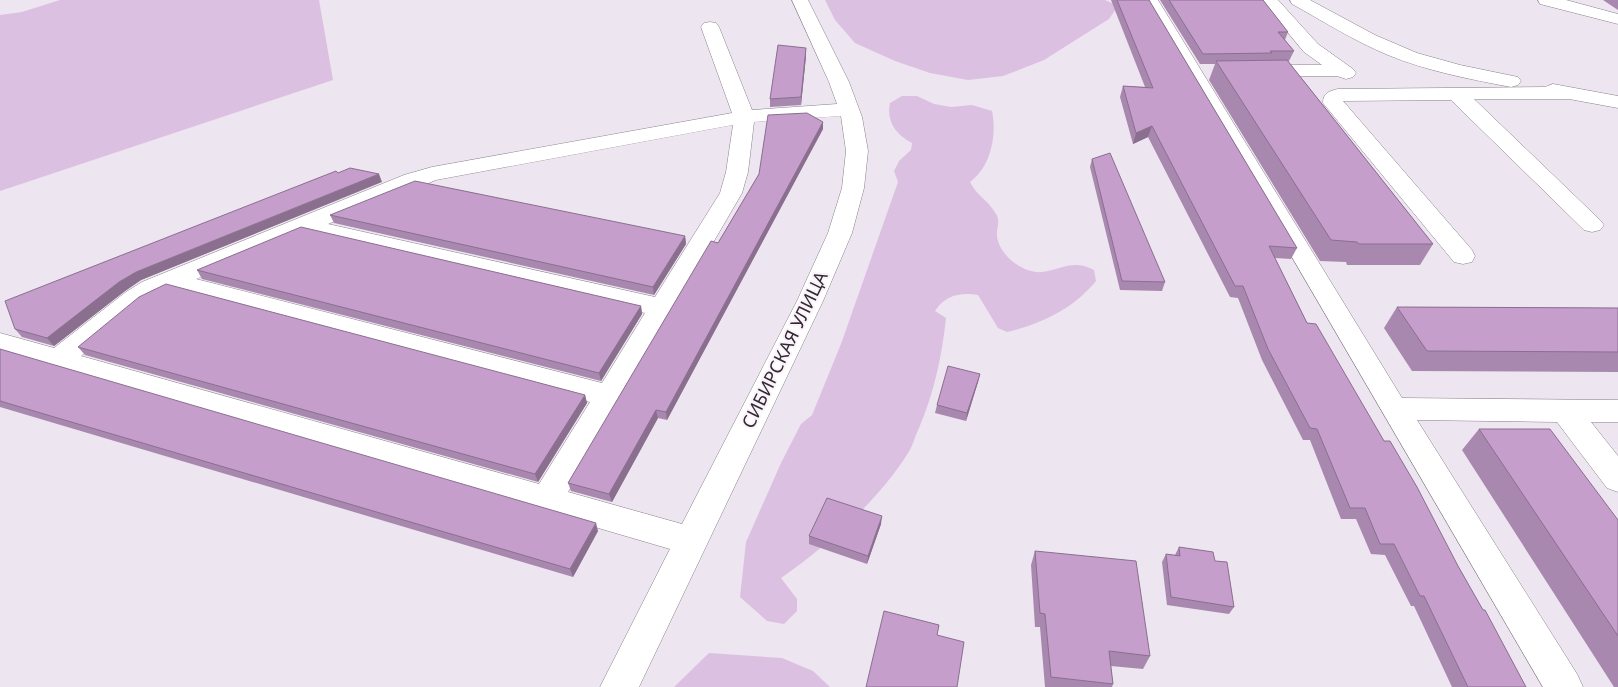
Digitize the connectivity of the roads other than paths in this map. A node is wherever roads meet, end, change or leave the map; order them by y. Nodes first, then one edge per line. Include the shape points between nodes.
1 (800, 0) edge
2 (1150, 0) edge
3 (1269, 0) edge
4 (1298, 0) edge
5 (1546, 0) edge
6 (1589, 0) edge
7 (1618, 20) edge
8 (710, 27) dead end
9 (1343, 70) junction
10 (1243, 71) edge
11 (1570, 93) junction
12 (1366, 94) junction
13 (1457, 94) junction
14 (1618, 102) edge
15 (849, 109) junction
16 (744, 117) junction
17 (396, 186) junction
18 (1592, 225) dead end
19 (293, 229) junction
20 (345, 235) junction
21 (1463, 256) dead end
22 (170, 281) junction
23 (214, 292) junction
24 (662, 308) junction
25 (0, 343) edge
26 (58, 360) junction
27 (609, 396) junction
28 (1394, 409) junction
29 (1565, 410) junction
30 (1618, 410) edge
31 (1618, 479) edge
32 (547, 500) junction
33 (691, 541) junction
34 (619, 687) edge
35 (1564, 687) edge

1 - 15 street, СИБИРСКАЯ УЛИЦА via 840,82
2 - 28 street via 1203,72
3 - 9 street via 1311,48
4 - 11 street via 1379,44 1423,61
5 - 7 street
6 - 7 street
8 - 16 street
9 - 10 street
9 - 12 street
11 - 13 street
11 - 14 street
12 - 13 street
12 - 21 street via 1332,98
13 - 18 street
15 - 16 street
15 - 33 street, СИБИРСКАЯ УЛИЦА via 857,151 853,188 840,233 810,301
16 - 17 street via 432,174
16 - 24 street via 731,193
17 - 19 street
17 - 20 street
19 - 20 street
19 - 22 street
19 - 23 street
20 - 24 street
22 - 23 street
22 - 26 street via 134,298
23 - 27 street
24 - 27 street
25 - 26 street
26 - 32 street
27 - 32 street
28 - 29 street
28 - 35 street
29 - 30 street
29 - 31 street
32 - 33 street
33 - 34 street, СИБИРСКАЯ УЛИЦА

